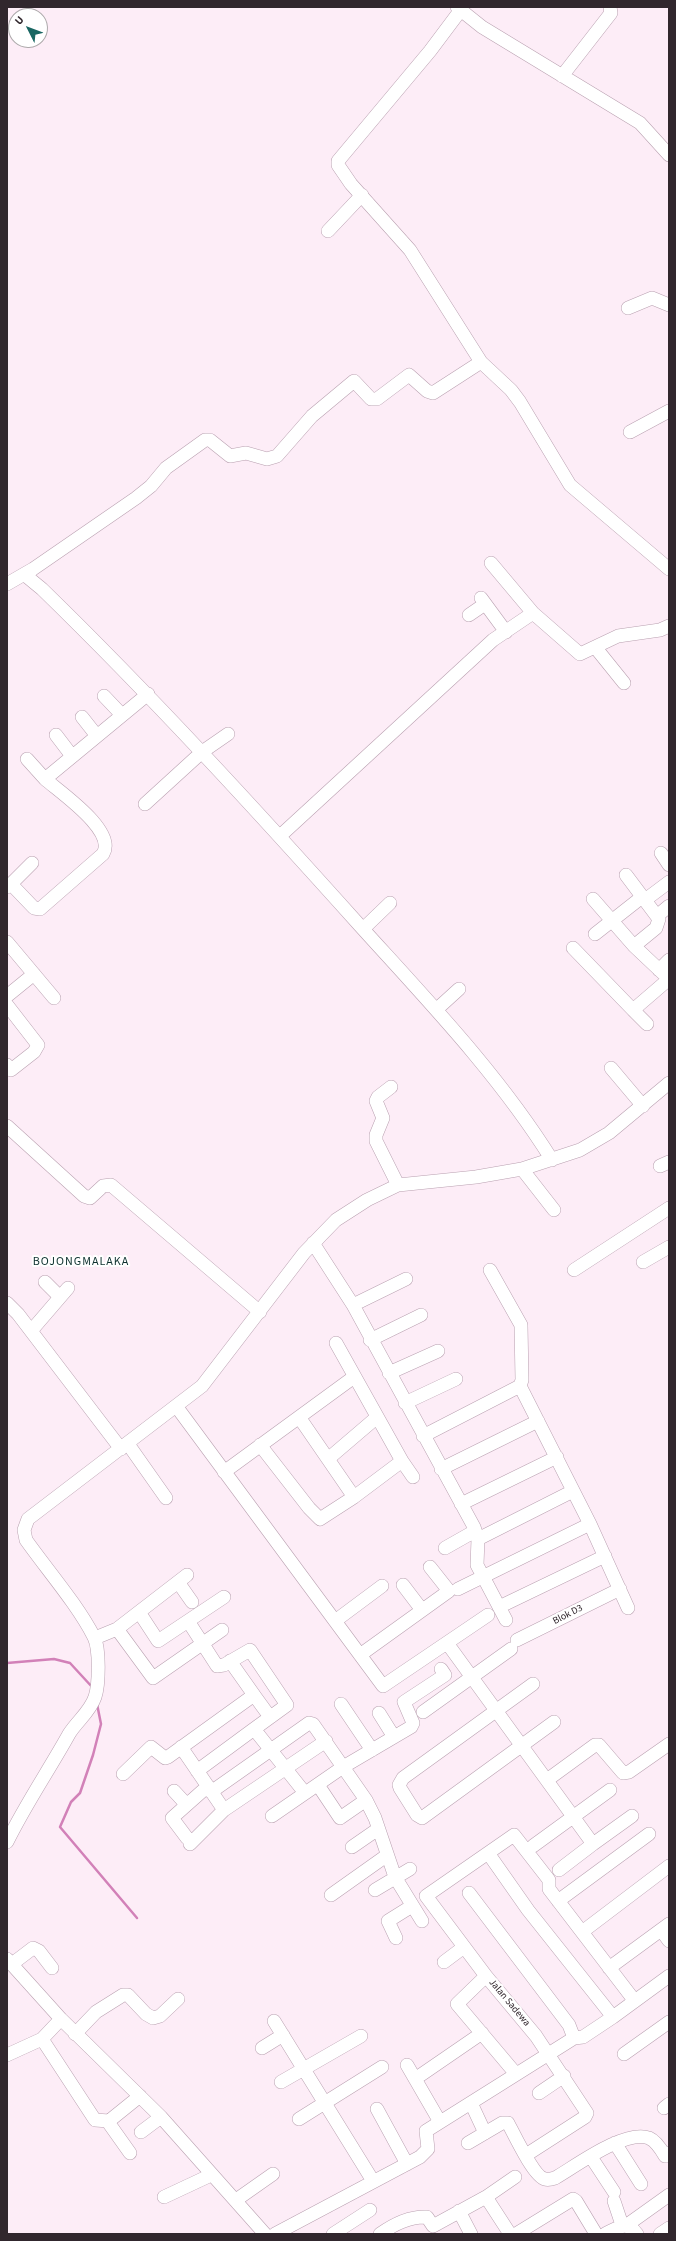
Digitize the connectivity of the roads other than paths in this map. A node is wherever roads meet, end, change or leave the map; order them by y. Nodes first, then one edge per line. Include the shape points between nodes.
1 (610, 7) edge
2 (459, 9) edge
3 (564, 72) junction
4 (669, 155) edge
5 (362, 195) junction
6 (328, 231) dead end
7 (669, 305) edge
8 (628, 308) dead end
9 (481, 362) junction
10 (669, 411) edge
11 (630, 432) dead end
12 (490, 563) dead end
13 (669, 569) edge
14 (25, 575) junction
15 (7, 584) edge
16 (533, 613) junction
17 (469, 615) dead end
18 (669, 626) edge
19 (506, 632) junction
20 (595, 647) junction
21 (624, 683) dead end
22 (148, 694) junction
23 (104, 696) dead end
24 (122, 715) junction
25 (82, 717) dead end
26 (228, 734) dead end
27 (56, 735) dead end
28 (97, 736) junction
29 (202, 752) junction
30 (72, 756) junction
31 (27, 759) dead end
32 (45, 779) junction
33 (145, 804) dead end
34 (280, 836) junction
35 (660, 853) dead end
36 (32, 863) dead end
37 (669, 865) edge
38 (626, 875) dead end
39 (669, 882) edge
40 (9, 885) edge
41 (644, 898) junction
42 (593, 899) dead end
43 (390, 902) dead end
44 (669, 906) edge
45 (657, 916) junction
46 (612, 922) junction
47 (363, 929) junction
48 (595, 934) dead end
49 (7, 942) edge
50 (634, 946) junction
51 (573, 948) dead end
52 (669, 960) edge
53 (659, 970) junction
54 (34, 974) junction
55 (669, 979) edge
56 (460, 989) dead end
57 (7, 996) edge
58 (54, 998) dead end
59 (7, 1005) edge
60 (437, 1009) junction
61 (633, 1010) junction
62 (647, 1024) dead end
63 (611, 1068) dead end
64 (8, 1070) edge
65 (669, 1083) edge
66 (392, 1087) dead end
67 (643, 1106) junction
68 (7, 1126) edge
69 (552, 1160) junction
70 (522, 1169) junction
71 (398, 1185) junction
72 (669, 1208) edge
73 (554, 1210) dead end
74 (313, 1243) junction
75 (669, 1247) edge
76 (643, 1262) dead end
77 (490, 1270) dead end
78 (574, 1270) dead end
79 (406, 1279) dead end
80 (44, 1282) dead end
81 (7, 1303) edge
82 (353, 1305) junction
83 (257, 1315) junction
84 (421, 1315) dead end
85 (31, 1331) junction
86 (370, 1340) junction
87 (336, 1343) dead end
88 (438, 1351) dead end
89 (389, 1373) junction
90 (354, 1377) junction
91 (456, 1379) dead end
92 (520, 1386) junction
93 (405, 1403) junction
94 (176, 1406) junction
95 (299, 1417) junction
96 (376, 1418) junction
97 (538, 1421) junction
98 (423, 1436) junction
99 (260, 1445) junction
100 (124, 1447) junction
101 (557, 1457) junction
102 (328, 1459) junction
103 (402, 1462) junction
104 (442, 1469) junction
105 (224, 1472) junction
106 (413, 1477) dead end
107 (573, 1491) junction
108 (354, 1497) junction
109 (166, 1498) dead end
110 (462, 1504) junction
111 (590, 1524) junction
112 (477, 1535) junction
113 (445, 1548) dead end
114 (605, 1556) junction
115 (430, 1567) dead end
116 (482, 1577) junction
117 (403, 1585) dead end
118 (382, 1586) dead end
119 (458, 1589) dead end
120 (620, 1589) junction
121 (224, 1597) dead end
122 (192, 1602) dead end
123 (499, 1607) junction
124 (628, 1608) dead end
125 (422, 1610) junction
126 (139, 1612) junction
127 (488, 1615) dead end
128 (506, 1620) dead end
129 (334, 1621) junction
130 (188, 1622) junction
131 (117, 1628) junction
132 (222, 1630) dead end
133 (95, 1638) junction
134 (447, 1643) junction
135 (203, 1645) junction
136 (360, 1655) junction
137 (230, 1662) junction
138 (445, 1675) dead end
139 (472, 1678) junction
140 (532, 1684) dead end
141 (254, 1695) junction
142 (341, 1704) dead end
143 (496, 1711) junction
144 (423, 1712) dead end
145 (379, 1713) dead end
146 (270, 1718) junction
147 (554, 1722) dead end
148 (254, 1729) junction
149 (394, 1737) junction
150 (326, 1741) junction
151 (669, 1744) edge
152 (522, 1746) junction
153 (181, 1747) junction
154 (269, 1750) junction
155 (372, 1750) junction
156 (343, 1767) junction
157 (284, 1769) junction
158 (197, 1771) junction
159 (123, 1774) dead end
160 (546, 1780) junction
161 (318, 1785) junction
162 (209, 1789) junction
163 (610, 1790) dead end
164 (174, 1791) dead end
165 (305, 1793) junction
166 (366, 1800) junction
167 (186, 1804) junction
168 (224, 1810) junction
169 (272, 1816) dead end
170 (574, 1816) junction
171 (632, 1816) dead end
172 (378, 1829) junction
173 (649, 1834) dead end
174 (7, 1842) edge
175 (593, 1844) junction
176 (533, 1846) dead end
177 (352, 1847) dead end
178 (488, 1853) junction
179 (386, 1856) junction
180 (669, 1866) edge
181 (410, 1869) dead end
182 (559, 1870) dead end
183 (395, 1877) junction
184 (375, 1890) dead end
185 (469, 1893) dead end
186 (331, 1895) dead end
187 (558, 1901) junction
188 (412, 1906) junction
189 (422, 1921) dead end
190 (665, 1927) edge
191 (582, 1932) junction
192 (396, 1938) dead end
193 (669, 1941) edge
194 (464, 1947) junction
195 (9, 1961) edge
196 (444, 1962) dead end
197 (52, 1968) dead end
198 (609, 1968) junction
199 (486, 1976) junction
200 (669, 1976) edge
201 (178, 2000) dead end
202 (634, 2000) junction
203 (613, 2017) junction
204 (61, 2019) junction
205 (274, 2021) dead end
206 (669, 2022) edge
207 (482, 2033) junction
208 (75, 2034) junction
209 (283, 2035) junction
210 (361, 2036) dead end
211 (574, 2038) junction
212 (42, 2039) junction
213 (262, 2048) dead end
214 (548, 2054) junction
215 (624, 2054) dead end
216 (7, 2055) edge
217 (408, 2065) dead end
218 (382, 2067) dead end
219 (304, 2068) junction
220 (516, 2074) junction
221 (564, 2076) junction
222 (414, 2079) junction
223 (281, 2082) dead end
224 (539, 2093) dead end
225 (140, 2096) junction
226 (325, 2103) junction
227 (471, 2103) junction
228 (377, 2109) dead end
229 (161, 2117) junction
230 (299, 2119) dead end
231 (108, 2122) junction
232 (440, 2122) junction
233 (141, 2132) dead end
234 (485, 2133) junction
235 (615, 2143) junction
236 (468, 2144) dead end
237 (130, 2153) dead end
238 (526, 2155) junction
239 (591, 2157) junction
240 (668, 2157) edge
241 (407, 2164) junction
242 (273, 2174) dead end
243 (211, 2175) junction
244 (516, 2177) dead end
245 (373, 2181) junction
246 (641, 2184) dead end
247 (669, 2195) edge
248 (164, 2197) dead end
249 (486, 2197) junction
250 (236, 2200) junction
251 (370, 2210) dead end
252 (459, 2211) junction
253 (628, 2228) edge
254 (669, 2228) edge
255 (436, 2230) edge
256 (595, 2233) edge
257 (265, 2234) edge
258 (275, 2234) edge
259 (332, 2234) edge
260 (380, 2234) edge
261 (471, 2234) edge
262 (510, 2234) edge
263 (516, 2234) edge
264 (660, 2234) edge

1 - 3 street via 611,13
2 - 3 street via 482,27
2 - 5 street via 430,51 338,161 339,168
3 - 4 street via 640,123
5 - 6 street
5 - 9 street via 410,250
7 - 8 street via 652,298
9 - 13 street via 520,402 570,485
9 - 14 street via 433,393 409,375 377,399 371,399 354,381 312,416 277,456 271,459 246,453 230,456 210,440 205,440 166,468 145,491
10 - 11 street
12 - 16 street
14 - 15 street
14 - 22 street
16 - 19 street
16 - 20 street via 579,654
17 - 19 street via 483,601
18 - 20 street via 660,630 618,636
19 - 34 street via 493,640
20 - 21 street
22 - 24 street
22 - 29 street
23 - 24 street
24 - 28 street
25 - 28 street
26 - 29 street
27 - 30 street
28 - 30 street
29 - 33 street
29 - 34 street
30 - 32 street
31 - 32 street
32 - 40 street via 96,824 106,842 106,849 40,909 34,908
34 - 47 street
35 - 37 street
36 - 40 street
38 - 41 street
39 - 41 street
41 - 45 street
41 - 46 street
42 - 46 street
43 - 47 street
44 - 45 street
45 - 50 street via 659,924
46 - 48 street
46 - 50 street
47 - 60 street
49 - 54 street
50 - 53 street
51 - 61 street
52 - 53 street
53 - 55 street
54 - 57 street
54 - 58 street
55 - 61 street
56 - 60 street
59 - 64 street via 38,1044 34,1052
60 - 69 street via 520,1111
61 - 62 street
63 - 67 street
65 - 67 street
66 - 71 street via 376,1101 383,1118 376,1141
67 - 69 street via 609,1133 580,1150
68 - 83 street via 84,1196 90,1198 103,1186 111,1185
69 - 70 street
70 - 71 street via 476,1177
70 - 73 street
71 - 74 street via 367,1200 336,1220
72 - 78 street
74 - 82 street
74 - 83 street
75 - 76 street
77 - 92 street via 521,1325
79 - 82 street
80 - 85 street via 64,1292
81 - 85 street
82 - 86 street
83 - 94 street via 202,1386
84 - 86 street
85 - 100 street
86 - 89 street
87 - 90 street
88 - 89 street
89 - 93 street
90 - 95 street
90 - 96 street
91 - 93 street
92 - 97 street
92 - 98 street
93 - 98 street
94 - 100 street
94 - 105 street
95 - 99 street
95 - 102 street
96 - 102 street
96 - 103 street
97 - 101 street
97 - 104 street
98 - 104 street
99 - 105 street
99 - 108 street via 317,1518 322,1518
100 - 109 street
100 - 133 street via 31,1516 24,1525 26,1540
101 - 107 street
101 - 110 street
102 - 108 street
103 - 106 street
103 - 108 street
104 - 110 street
105 - 129 street
107 - 111 street
107 - 112 street
110 - 112 street
111 - 114 street
111 - 116 street
112 - 113 street
112 - 116 street via 477,1565
114 - 120 street
114 - 123 street
115 - 125 street via 449,1591
116 - 119 street
116 - 123 street
117 - 125 street
118 - 129 street
120 - 124 street
120 - 139 street, Blok D3 via 514,1645
121 - 130 street
122 - 126 street via 183,1579
123 - 128 street
125 - 136 street
126 - 130 street via 159,1641
126 - 131 street
127 - 134 street
129 - 136 street
130 - 135 street
131 - 133 street
131 - 135 street via 153,1678
132 - 135 street
133 - 174 street via 98,1655 95,1696 24,1808
134 - 136 street via 385,1686
134 - 139 street
135 - 137 street via 217,1666
137 - 141 street
137 - 146 street via 248,1649 252,1651 287,1704
138 - 149 street via 404,1702 412,1725
139 - 143 street
139 - 144 street, Blok D3
140 - 143 street
141 - 146 street
141 - 153 street
142 - 155 street
143 - 152 street
143 - 152 street via 403,1778 400,1788 417,1815 422,1818
145 - 149 street
146 - 148 street
147 - 152 street
148 - 154 street
148 - 158 street
149 - 155 street
150 - 154 street via 313,1724 309,1723
150 - 156 street
150 - 157 street
151 - 160 street via 623,1774 599,1745 596,1745
152 - 160 street
153 - 158 street
153 - 159 street via 166,1758 150,1747
154 - 157 street
154 - 162 street
155 - 156 street
156 - 161 street
156 - 166 street
157 - 165 street
157 - 168 street
158 - 162 street
160 - 170 street
161 - 165 street
161 - 166 street via 340,1818
162 - 167 street
162 - 168 street
163 - 170 street
164 - 167 street
165 - 169 street
166 - 172 street
167 - 168 street via 172,1818 189,1841
170 - 175 street
170 - 176 street
171 - 175 street
172 - 177 street
172 - 179 street
173 - 187 street
175 - 182 street
178 - 187 street via 514,1835 549,1880 548,1886
178 - 194 street via 426,1896
178 - 203 street via 528,1910
179 - 183 street
179 - 186 street
180 - 191 street
181 - 183 street
183 - 184 street
183 - 188 street
185 - 211 street via 569,2025
187 - 191 street
188 - 189 street
188 - 192 street via 388,1922
190 - 193 street
190 - 198 street
191 - 198 street
194 - 196 street
194 - 199 street
195 - 197 street via 33,1948 39,1951
195 - 204 street
198 - 202 street
199 - 207 street, Jalan Sadewa via 458,2004
199 - 214 street, Jalan Sadewa
200 - 202 street
201 - 208 street via 160,2016 153,2018 128,1995 123,1995 96,2012
202 - 203 street
203 - 211 street via 583,2037
204 - 208 street
204 - 212 street
205 - 209 street
206 - 215 street
207 - 220 street
207 - 222 street
208 - 225 street
209 - 213 street
209 - 219 street
210 - 219 street
211 - 214 street
212 - 216 street
212 - 231 street via 94,2118
214 - 220 street
214 - 221 street, Jalan Sadewa
217 - 222 street
218 - 226 street
219 - 223 street
219 - 226 street
220 - 227 street
221 - 224 street
221 - 238 street, Jalan Sadewa via 587,2115
222 - 232 street
225 - 229 street
225 - 231 street
226 - 230 street
226 - 245 street
227 - 232 street
227 - 234 street
228 - 241 street
229 - 233 street
229 - 243 street
231 - 237 street
232 - 241 street via 424,2133 428,2149
234 - 236 street
234 - 238 street via 502,2123 508,2123
235 - 239 street
235 - 240 street via 632,2137 648,2138 657,2143
235 - 246 street
238 - 239 street via 540,2176 546,2180 555,2178
239 - 253 street via 614,2196
241 - 245 street
242 - 250 street
243 - 248 street
243 - 250 street
244 - 249 street
245 - 258 street
247 - 253 street
249 - 252 street
249 - 262 street
250 - 257 street
251 - 259 street
252 - 255 street
252 - 261 street
253 - 256 street
254 - 264 street
255 - 260 street via 427,2217 411,2218 398,2222
256 - 263 street via 573,2199

